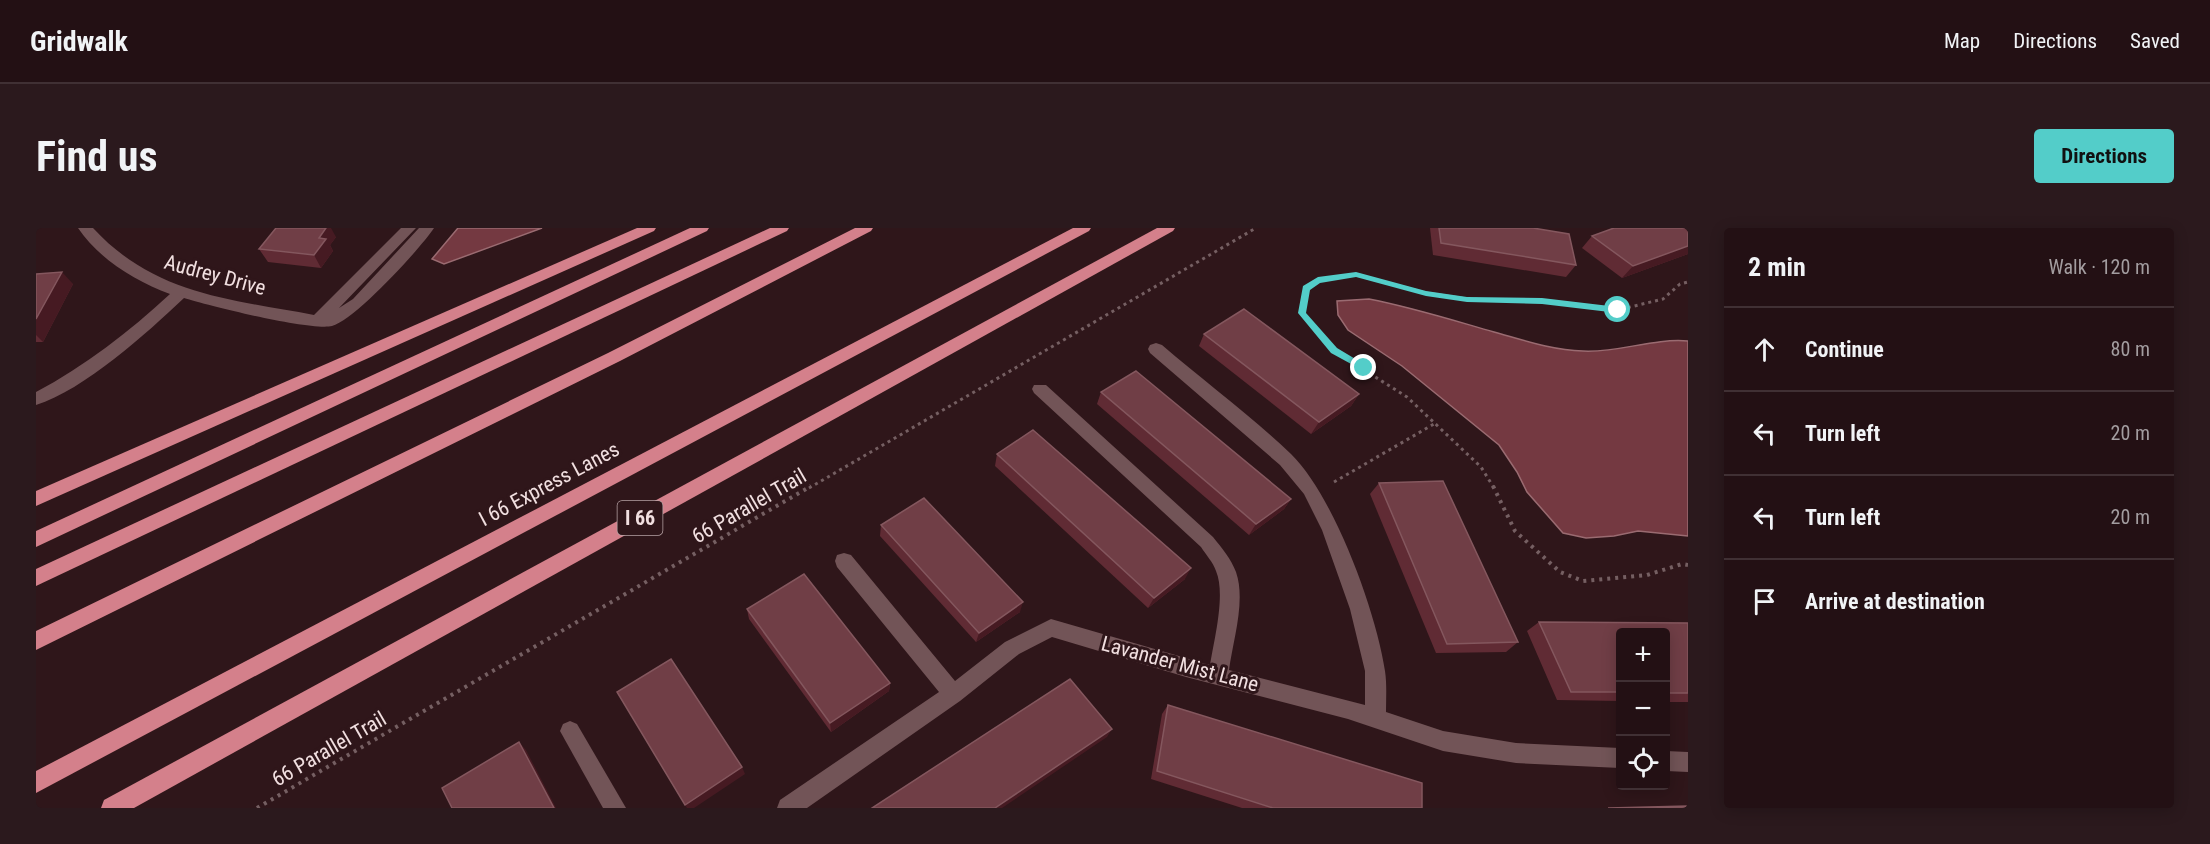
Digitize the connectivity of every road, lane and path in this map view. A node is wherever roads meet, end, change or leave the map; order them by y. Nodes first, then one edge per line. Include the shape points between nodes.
1 (85, 228) edge
2 (409, 228) edge
3 (427, 228) edge
4 (649, 228) edge
5 (702, 228) edge
6 (782, 228) edge
7 (866, 228) edge
8 (1084, 228) edge
9 (1168, 228) edge
10 (1256, 228) edge
11 (1688, 282) edge
12 (181, 292) junction
13 (316, 321) junction
14 (1156, 349) dead end
15 (1040, 389) dead end
16 (36, 399) edge
17 (1434, 424) junction
18 (1334, 482) dead end
19 (36, 499) edge
20 (36, 539) edge
21 (844, 561) dead end
22 (1688, 565) edge
23 (36, 578) edge
24 (36, 640) edge
25 (1218, 676) junction
26 (953, 694) junction
27 (1376, 718) junction
28 (570, 731) dead end
29 (1616, 758) edge
30 (1670, 761) edge
31 (1688, 762) edge
32 (36, 782) edge
33 (112, 808) edge
34 (257, 808) edge
35 (615, 808) edge
36 (788, 808) edge

1 - 12 street, Audrey Drive via 133,269
2 - 13 street
3 - 13 street via 358,303 330,321
4 - 19 highway
5 - 20 highway
6 - 23 highway
7 - 24 highway via 605,362
8 - 32 highway, I 66 Express Lanes
9 - 33 highway, I 66
10 - 34 path, 66 Parallel Trail
11 - 17 path via 1663,299 1618,310 1542,301 1467,299 1356,275 1318,280 1306,288 1302,313 1334,351 1407,398
12 - 13 street, Audrey Drive
12 - 16 street via 134,336 90,368
14 - 27 street via 1286,460 1310,489 1331,530 1360,609 1375,671
15 - 25 street via 1207,542 1221,561 1228,576 1228,600
17 - 18 path
17 - 22 path via 1481,467 1515,531 1560,572 1583,581 1647,575
21 - 26 street
25 - 26 street, Lavander Mist Lane via 1051,628 1012,648
25 - 27 street, Lavander Mist Lane
26 - 36 street, Lavander Mist Lane
27 - 29 street, Lavander Mist Lane via 1443,741 1506,752
28 - 35 street
30 - 31 street

